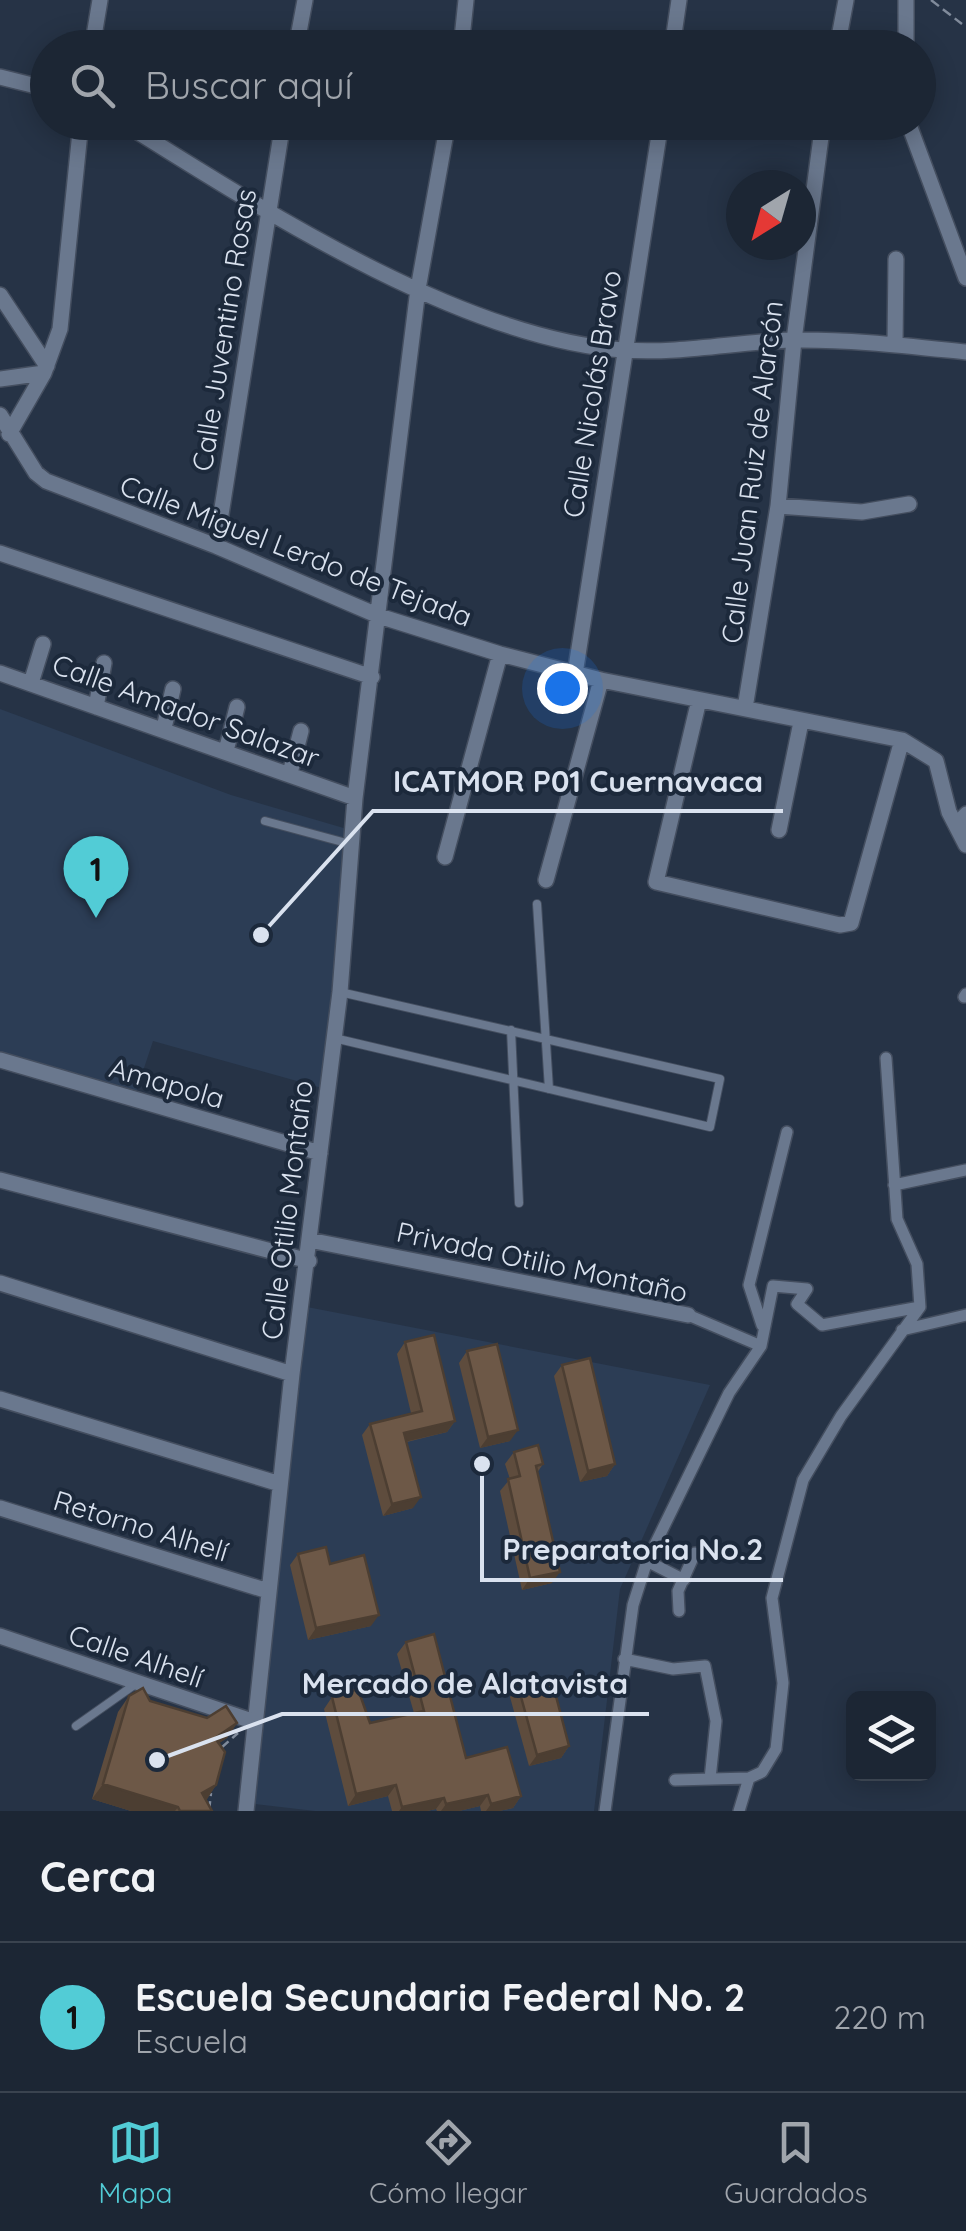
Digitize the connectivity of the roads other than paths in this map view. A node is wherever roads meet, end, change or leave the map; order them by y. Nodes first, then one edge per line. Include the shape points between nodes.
1 (100, 0) edge
2 (305, 0) edge
3 (466, 0) edge
4 (679, 0) edge
5 (846, 0) edge
6 (906, 0) edge
7 (95, 30) edge
8 (299, 30) edge
9 (462, 30) edge
10 (675, 30) edge
11 (840, 30) edge
12 (906, 30) edge
13 (0, 77) edge
14 (30, 84) edge
15 (79, 140) edge
16 (151, 140) edge
17 (280, 140) edge
18 (445, 140) edge
19 (659, 140) edge
20 (815, 140) edge
21 (915, 140) edge
22 (267, 212) junction
23 (896, 259) dead end
24 (966, 278) edge
25 (418, 289) junction
26 (0, 295) edge
27 (794, 340) junction
28 (895, 344) junction
29 (624, 350) junction
30 (966, 352) edge
31 (46, 370) junction
32 (0, 380) edge
33 (0, 415) edge
34 (9, 434) junction
35 (909, 504) dead end
36 (778, 506) junction
37 (216, 546) junction
38 (0, 554) edge
39 (379, 616) junction
40 (43, 644) dead end
41 (500, 654) junction
42 (104, 663) dead end
43 (0, 672) edge
44 (575, 674) junction
45 (372, 677) junction
46 (601, 680) junction
47 (31, 683) junction
48 (173, 689) dead end
49 (699, 700) junction
50 (96, 707) junction
51 (238, 707) dead end
52 (745, 708) junction
53 (801, 722) junction
54 (164, 728) junction
55 (301, 731) dead end
56 (902, 740) junction
57 (226, 751) junction
58 (290, 774) junction
59 (355, 798) junction
60 (966, 812) edge
61 (265, 821) dead end
62 (779, 830) dead end
63 (350, 844) junction
64 (966, 845) edge
65 (445, 857) dead end
66 (546, 880) dead end
67 (537, 904) dead end
68 (340, 992) junction
69 (512, 1030) junction
70 (332, 1038) junction
71 (548, 1038) junction
72 (886, 1058) dead end
73 (0, 1060) edge
74 (512, 1081) junction
75 (550, 1089) junction
76 (786, 1132) dead end
77 (320, 1153) junction
78 (966, 1170) edge
79 (0, 1180) edge
80 (894, 1186) junction
81 (519, 1202) dead end
82 (309, 1240) junction
83 (308, 1261) junction
84 (0, 1282) edge
85 (920, 1307) junction
86 (688, 1315) joint
87 (966, 1315) edge
88 (762, 1325) junction
89 (902, 1330) junction
90 (762, 1346) junction
91 (292, 1374) junction
92 (0, 1398) edge
93 (280, 1484) junction
94 (0, 1508) edge
95 (694, 1553) dead end
96 (647, 1561) junction
97 (684, 1580) junction
98 (268, 1591) junction
99 (679, 1610) dead end
100 (1, 1639) edge
101 (624, 1659) junction
102 (136, 1683) junction
103 (76, 1726) dead end
104 (255, 1727) junction
105 (749, 1778) junction
106 (675, 1780) dead end
107 (710, 1780) junction
108 (246, 1811) edge
109 (605, 1811) edge
110 (738, 1811) edge

1 - 7 street
2 - 8 street
3 - 9 street
4 - 10 street
5 - 11 street
6 - 12 street
13 - 14 street
15 - 31 street via 60,329
16 - 22 street
17 - 22 street, Calle Juventino Rosas
18 - 25 street, Calle Otilio Montaño
19 - 29 street, Calle Nicolás Bravo
20 - 27 street, Calle Juan Ruiz de Alarcón
21 - 24 street
22 - 25 street
22 - 37 street, Calle Juventino Rosas
23 - 28 street
25 - 29 street via 536,332
25 - 39 street, Calle Otilio Montaño
26 - 31 street
27 - 28 street
27 - 29 street
27 - 36 street, Calle Juan Ruiz de Alarcón
28 - 30 street
29 - 44 street, Calle Nicolás Bravo
31 - 32 street
31 - 34 street
33 - 34 street, Calle Miguel Lerdo de Tejada
34 - 37 street, Calle Miguel Lerdo de Tejada via 46,482
35 - 36 street via 862,512
36 - 52 street, Calle Juan Ruiz de Alarcón
37 - 39 street, Calle Miguel Lerdo de Tejada
38 - 45 street
39 - 41 street, Calle Miguel Lerdo de Tejada
39 - 45 street, Calle Otilio Montaño
40 - 47 street
41 - 44 street, Calle Miguel Lerdo de Tejada
41 - 65 street
42 - 50 street
43 - 47 street, Calle Amador Salazar
44 - 46 street, Calle Miguel Lerdo de Tejada
45 - 59 street, Calle Otilio Montaño
46 - 49 street, Calle Miguel Lerdo de Tejada
46 - 66 street
47 - 50 street, Calle Amador Salazar
48 - 54 street
49 - 52 street, Calle Miguel Lerdo de Tejada
49 - 56 street via 656,882 840,925 852,923
50 - 54 street, Calle Amador Salazar
51 - 57 street
52 - 53 street, Calle Miguel Lerdo de Tejada
53 - 56 street, Calle Miguel Lerdo de Tejada
53 - 62 street
54 - 57 street, Calle Amador Salazar
55 - 58 street
56 - 64 street via 936,761
57 - 58 street, Calle Amador Salazar
58 - 59 street, Calle Amador Salazar
59 - 63 street, Calle Otilio Montaño
60 - 64 street
61 - 63 lane
63 - 68 street, Calle Otilio Montaño
67 - 71 lane
68 - 69 lane
68 - 70 street, Calle Otilio Montaño
69 - 71 lane
69 - 74 lane
70 - 74 lane
70 - 77 street, Calle Otilio Montaño
71 - 75 lane
71 - 75 lane via 720,1080 710,1127
72 - 80 street
73 - 77 street, Amapola
74 - 75 lane
74 - 81 lane
76 - 88 street via 749,1285
77 - 82 street, Calle Otilio Montaño
78 - 80 street
79 - 83 street
80 - 85 street via 897,1219 916,1264
82 - 83 street, Calle Otilio Montaño
82 - 86 street, Privada Otilio Montaño
83 - 91 street, Calle Otilio Montaño
84 - 91 street
85 - 88 street via 822,1325 797,1304 807,1289 773,1286
85 - 89 street
86 - 90 street, Privada Otilio Montaño
87 - 89 street
88 - 90 street
89 - 105 street via 803,1480 772,1598 783,1683 776,1749 762,1772
90 - 96 street via 729,1393
91 - 93 street, Calle Otilio Montaño
92 - 93 street
93 - 98 street, Calle Otilio Montaño
94 - 98 street, Retorno Alhelí
95 - 97 street
96 - 97 street
96 - 101 street
97 - 99 street
98 - 104 street, Calle Otilio Montaño
100 - 102 street, Calle Alhelí
101 - 107 street via 673,1669 705,1666 716,1722
101 - 109 street
102 - 103 lane
102 - 104 street, Calle Alhelí
104 - 108 street, Calle Otilio Montaño
105 - 107 street
105 - 110 street
106 - 107 street

